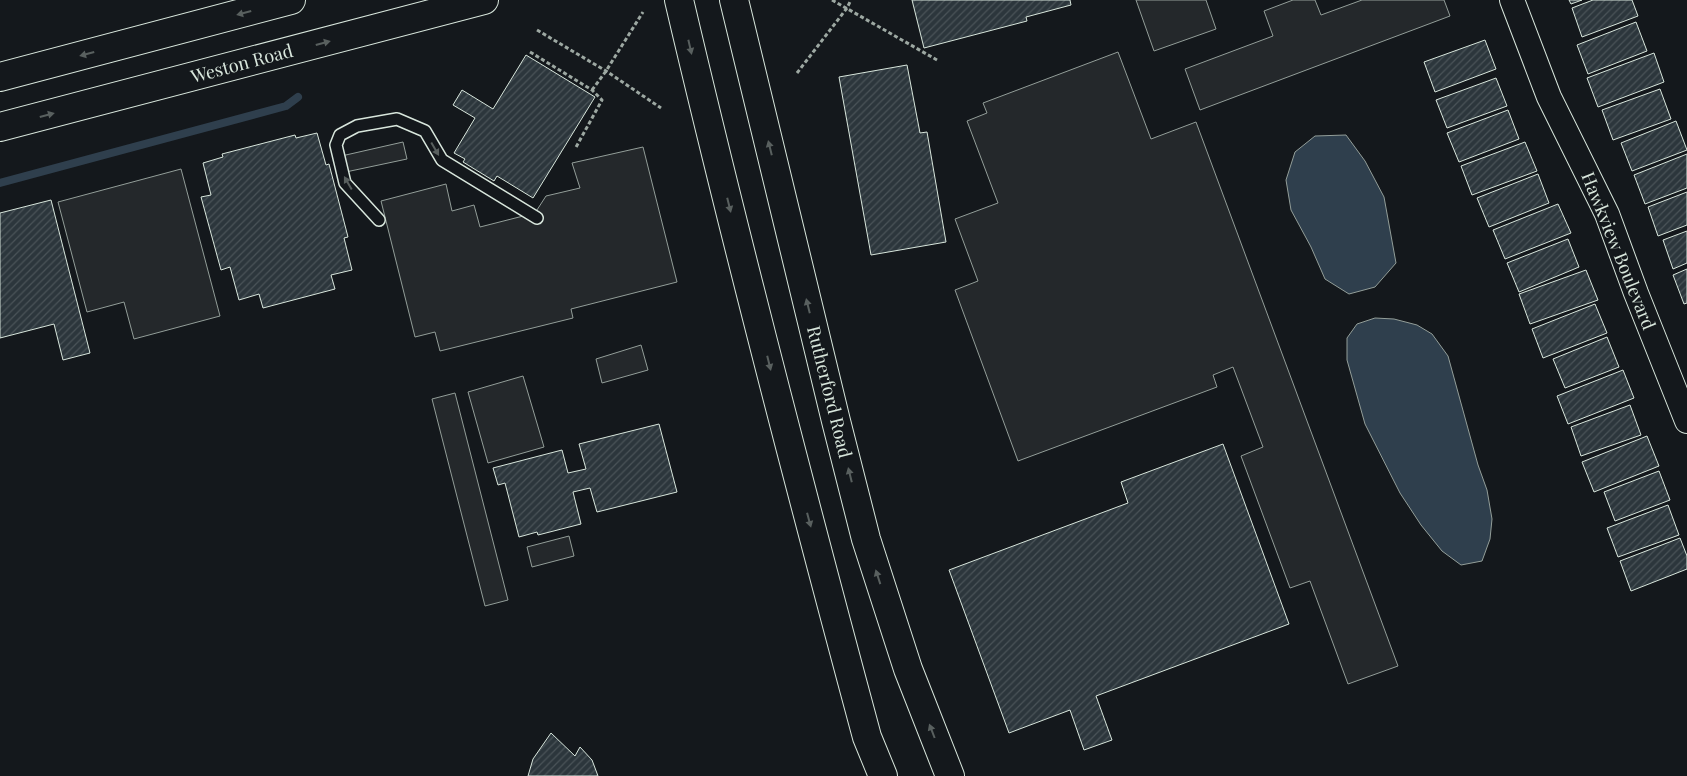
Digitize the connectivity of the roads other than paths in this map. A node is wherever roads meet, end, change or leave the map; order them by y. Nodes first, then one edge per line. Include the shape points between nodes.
1 (291, 0) edge
2 (484, 0) edge
3 (679, 0) edge
4 (734, 0) edge
5 (1512, 0) edge
6 (0, 77) edge
7 (0, 127) edge
8 (537, 218) dead end
9 (379, 220) dead end
10 (1687, 421) edge
11 (883, 776) edge
12 (950, 776) edge

1 -> 6 main road
7 -> 2 main road, Weston Road
3 -> 11 main road via 800,486 867,737
12 -> 4 main road, Rutherford Road via 908,669 866,539
5 - 10 street, Hawkview Boulevard via 1549,97 1607,214
9 -> 8 lane via 345,183 336,145 340,135 357,126 397,119 425,131 442,160

